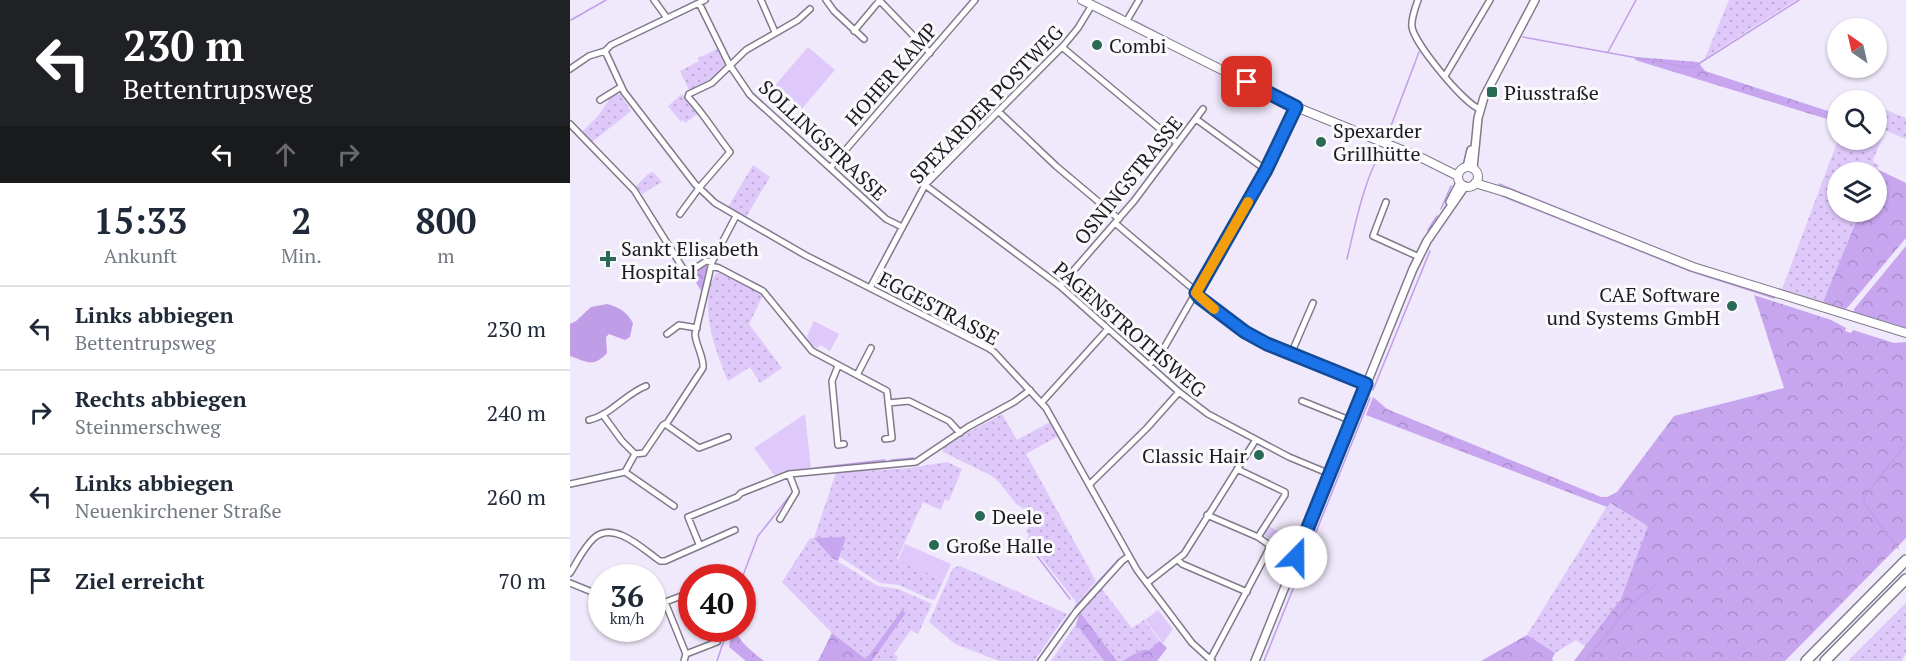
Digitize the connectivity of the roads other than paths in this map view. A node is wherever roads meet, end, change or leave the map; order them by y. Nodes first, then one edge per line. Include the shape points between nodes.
1 (654, 0) edge
2 (760, 0) edge
3 (826, 0) edge
4 (880, 0) edge
5 (975, 0) edge
6 (1082, 0) edge
7 (1139, 0) edge
8 (1418, 0) edge
9 (1490, 0) edge
10 (1535, 0) edge
11 (702, 1) edge
12 (1092, 5) junction
13 (810, 9) dead end
14 (667, 18) junction
15 (1126, 22) junction
16 (854, 31) junction
17 (775, 32) junction
18 (864, 39) dead end
19 (1062, 47) junction
20 (605, 51) junction
21 (930, 53) junction
22 (729, 64) junction
23 (570, 69) edge
24 (1445, 76) junction
25 (621, 87) junction
26 (600, 100) dead end
27 (1296, 107) junction
28 (1203, 109) dead end
29 (1480, 109) junction
30 (998, 111) junction
31 (1196, 118) junction
32 (570, 124) edge
33 (1177, 143) junction
34 (830, 168) junction
35 (1266, 170) junction
36 (1464, 175) junction
37 (1477, 180) junction
38 (924, 185) junction
39 (699, 188) junction
40 (1386, 202) dead end
41 (680, 214) dead end
42 (736, 216) junction
43 (1117, 221) junction
44 (902, 226) junction
45 (1419, 257) junction
46 (712, 264) junction
47 (1060, 286) junction
48 (870, 288) junction
49 (1196, 293) junction
50 (1312, 303) dead end
51 (697, 328) junction
52 (1108, 329) junction
53 (1906, 333) edge
54 (667, 334) dead end
55 (871, 348) dead end
56 (1291, 354) junction
57 (1149, 365) junction
58 (838, 366) junction
59 (857, 375) junction
60 (1366, 384) junction
61 (646, 386) dead end
62 (1030, 390) junction
63 (1179, 392) junction
64 (1302, 401) dead end
65 (1042, 402) junction
66 (888, 403) junction
67 (603, 415) junction
68 (589, 420) dead end
69 (1352, 421) junction
70 (665, 424) junction
71 (960, 433) junction
72 (728, 437) dead end
73 (885, 439) dead end
74 (1255, 441) junction
75 (844, 444) dead end
76 (635, 454) junction
77 (1237, 469) junction
78 (625, 472) junction
79 (789, 474) junction
80 (1330, 474) junction
81 (570, 484) edge
82 (1090, 484) junction
83 (674, 506) dead end
84 (1207, 515) junction
85 (780, 519) dead end
86 (735, 530) dead end
87 (1258, 537) junction
88 (699, 544) junction
89 (1128, 556) junction
90 (1178, 560) junction
91 (1906, 560) edge
92 (570, 573) edge
93 (1906, 579) edge
94 (570, 583) edge
95 (1147, 583) junction
96 (588, 590) edge
97 (1247, 592) junction
98 (666, 604) edge
99 (717, 642) dead end
100 (686, 654) junction
101 (1211, 660) edge
102 (684, 661) edge
103 (1041, 661) edge
104 (1255, 661) edge
105 (1806, 661) edge
106 (1825, 661) edge

1 - 14 street
2 - 17 street
3 - 16 street
4 - 16 street
4 - 21 street
5 - 21 street, HOHER KAMP
6 - 12 main road
7 - 15 street
8 - 24 street via 1412,26 1414,35
9 - 24 street
10 - 29 street
11 - 14 street
11 - 22 street, SOLLINGSTRASSE
12 - 15 main road
12 - 19 street, SPEXARDER POSTWEG
13 - 17 street
14 - 20 street
15 - 27 main road
16 - 18 street
17 - 22 street
19 - 30 street, SPEXARDER POSTWEG
19 - 33 street
20 - 23 street
20 - 25 street, EGGESTRASSE
21 - 34 street, HOHER KAMP
22 - 34 street, SOLLINGSTRASSE via 757,101
22 - 39 street via 712,83 688,97 705,114 730,152
24 - 29 street via 1468,102
25 - 26 street
25 - 39 street, EGGESTRASSE
27 - 35 street
27 - 36 main road
28 - 31 street, OSNINGSTRASSE
29 - 36 street
30 - 38 street, SPEXARDER POSTWEG
30 - 43 street
31 - 33 street, OSNINGSTRASSE
31 - 35 street, OSNINGSTRASSE
32 - 46 street via 634,190 684,270 691,271 706,261
33 - 43 street, OSNINGSTRASSE
34 - 44 street, SOLLINGSTRASSE via 886,219
35 - 49 street
36 - 37 main road
36 - 37 main road via 1471,186
36 - 45 street
37 - 53 main road via 1693,267
38 - 44 street, SPEXARDER POSTWEG
38 - 47 street, PAGENSTROTHSWEG
39 - 41 street
39 - 42 street, EGGESTRASSE
40 - 45 street via 1373,236
42 - 46 street
42 - 48 street, EGGESTRASSE
43 - 47 street, OSNINGSTRASSE
43 - 49 street
44 - 48 street, SPEXARDER POSTWEG
45 - 60 street
46 - 51 street
46 - 58 street via 763,291 812,351
47 - 52 street, PAGENSTROTHSWEG
48 - 62 street, EGGESTRASSE via 988,348
49 - 56 street via 1245,332
49 - 57 street via 1164,348
50 - 56 street
51 - 54 street via 679,325
51 - 70 street via 696,344 703,368
52 - 57 street, PAGENSTROTHSWEG
52 - 65 street
55 - 59 street
56 - 60 street
57 - 63 street, PAGENSTROTHSWEG
58 - 59 street
58 - 75 street via 832,381 838,445
59 - 66 street via 887,391
60 - 69 street
61 - 67 street
62 - 65 street, EGGESTRASSE
62 - 71 street
63 - 74 street, PAGENSTROTHSWEG via 1222,424
63 - 82 street
64 - 69 street
65 - 82 street, EGGESTRASSE
66 - 71 street via 909,401 949,422
66 - 73 street via 892,438
67 - 68 street
67 - 76 street
69 - 80 street
70 - 72 street via 699,448
70 - 76 street via 644,453
71 - 79 street via 916,462
74 - 77 street
74 - 80 street, PAGENSTROTHSWEG
76 - 78 street
77 - 84 street
77 - 87 street via 1285,492
78 - 81 street
78 - 83 street
79 - 85 street via 796,492
79 - 88 street via 688,517
80 - 104 street
82 - 89 street, EGGESTRASSE
84 - 87 street
84 - 90 street
86 - 88 street
87 - 97 street via 1269,549
88 - 92 street via 660,561 619,534 606,532 594,538
89 - 95 street, EGGESTRASSE
89 - 103 street via 1076,612
90 - 95 street
90 - 97 street
91 - 105 highway
93 - 106 highway
94 - 96 street
95 - 101 street, EGGESTRASSE via 1192,643
97 - 101 street
98 - 100 street
99 - 100 street
100 - 102 street

